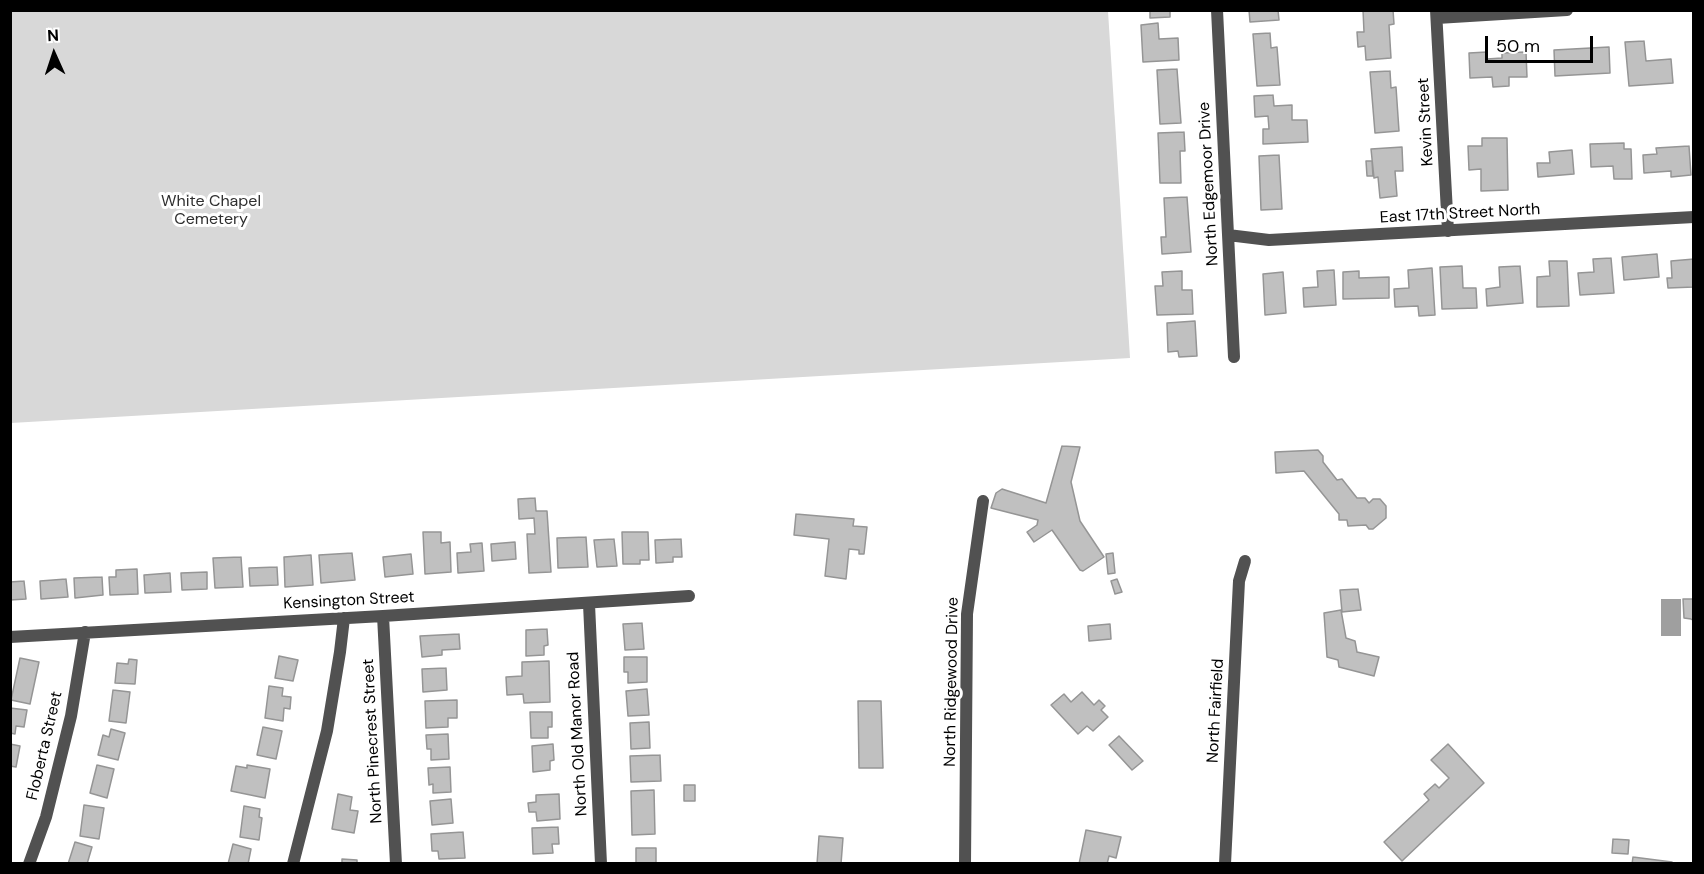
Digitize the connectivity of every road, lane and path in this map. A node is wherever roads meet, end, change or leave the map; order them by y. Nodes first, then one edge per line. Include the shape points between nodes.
1 (1217, 10) edge
2 (1567, 10) edge
3 (1437, 14) edge
4 (1694, 217) edge
5 (1448, 231) junction
6 (1228, 235) junction
7 (1234, 357) dead end
8 (983, 501) dead end
9 (1245, 561) dead end
10 (689, 596) dead end
11 (589, 604) junction
12 (383, 616) junction
13 (344, 618) junction
14 (84, 632) junction
15 (10, 637) edge
16 (29, 864) edge
17 (293, 864) edge
18 (396, 864) edge
19 (601, 864) edge
20 (965, 864) edge
21 (1225, 864) edge

1 - 6 street, North Edgemoor Drive
2 - 3 street
3 - 5 street, Kevin Street
4 - 5 street, East 17th Street North
5 - 6 street, East 17th Street North via 1269,240
6 - 7 street, North Edgemoor Drive
8 - 20 street, North Ridgewood Drive via 967,614
9 - 21 street, North Fairfield via 1239,581
10 - 11 street, Kensington Street
11 - 12 street, Kensington Street
11 - 19 street, North Old Manor Road
12 - 13 street, Kensington Street
12 - 18 street, North Pinecrest Street
13 - 14 street, Kensington Street
13 - 17 street via 327,730
14 - 15 street, Kensington Street
14 - 16 street, Floberta Street via 57,772

